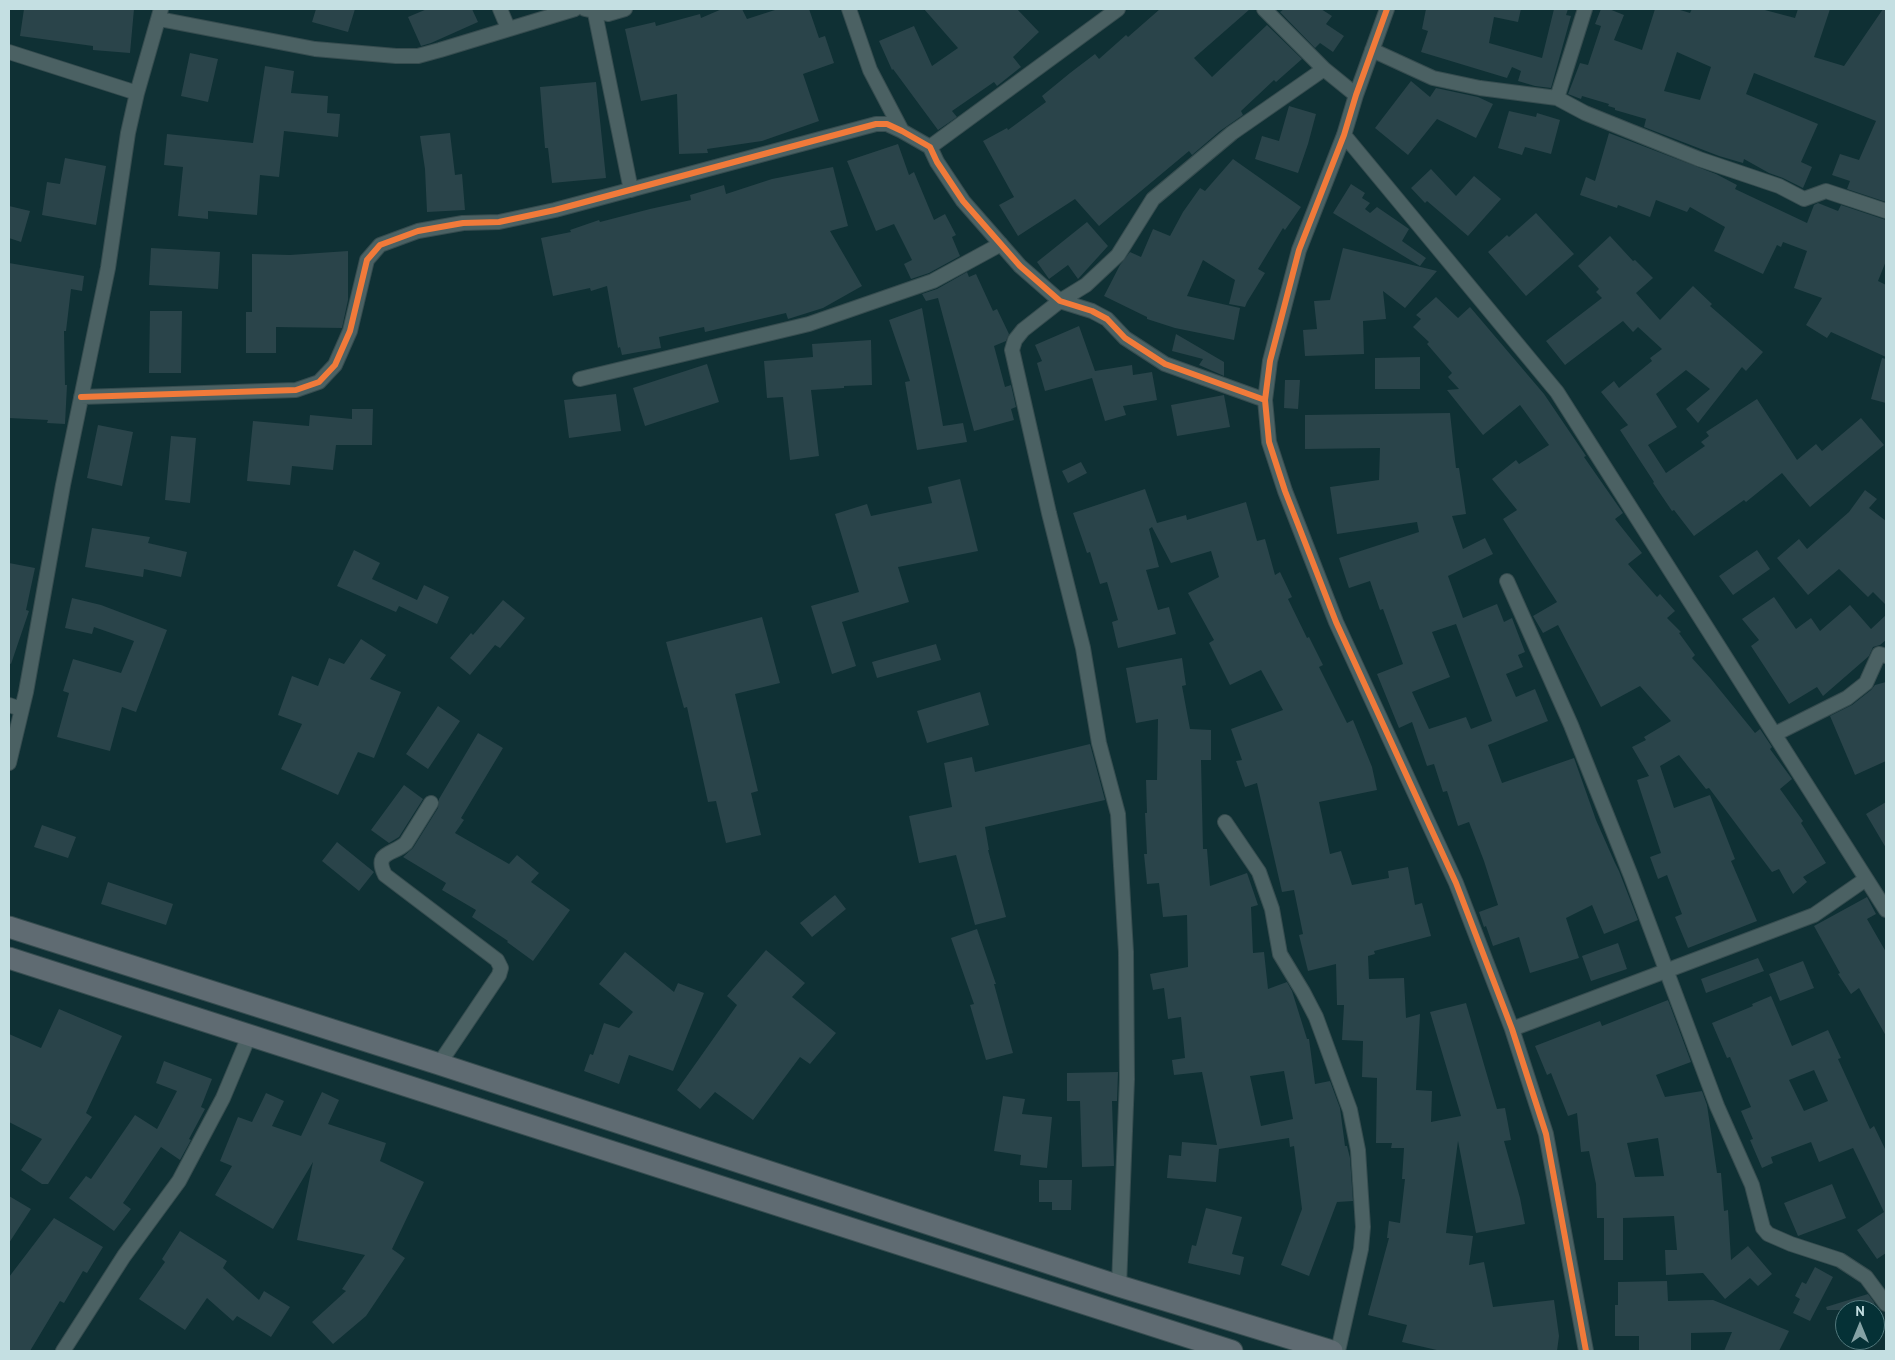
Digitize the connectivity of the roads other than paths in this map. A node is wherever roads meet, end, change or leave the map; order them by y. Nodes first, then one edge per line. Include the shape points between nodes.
1 (500, 9) edge
2 (575, 9) edge
3 (624, 9) edge
4 (850, 9) edge
5 (1118, 9) edge
6 (1264, 9) edge
7 (1387, 9) edge
8 (1585, 9) edge
9 (590, 11) edge
10 (160, 14) edge
11 (508, 28) junction
12 (1372, 50) junction
13 (9, 52) edge
14 (1324, 69) junction
15 (136, 93) junction
16 (1356, 95) junction
17 (1557, 98) junction
18 (902, 130) junction
19 (1344, 135) junction
20 (930, 147) junction
21 (631, 190) junction
22 (1886, 211) edge
23 (1001, 244) junction
24 (1060, 301) junction
25 (580, 379) dead end
26 (81, 397) junction
27 (1265, 400) junction
28 (1507, 582) dead end
29 (1886, 656) edge
30 (15, 707) edge
31 (1775, 734) junction
32 (9, 763) edge
33 (431, 804) dead end
34 (1225, 822) dead end
35 (1866, 879) junction
36 (1886, 910) edge
37 (9, 927) edge
38 (9, 958) edge
39 (1666, 970) junction
40 (1512, 1029) junction
41 (250, 1036) junction
42 (439, 1064) junction
43 (1119, 1286) junction
44 (1886, 1304) edge
45 (63, 1351) edge
46 (1232, 1351) edge
47 (1332, 1351) edge
48 (1338, 1351) edge
49 (1586, 1351) edge

1 - 11 street
2 - 11 street
3 - 9 street via 608,14
4 - 18 street via 870,70
5 - 20 street
6 - 14 street
7 - 12 street
8 - 17 street
9 - 21 street
10 - 11 street via 315,49 396,56 418,56
10 - 15 street
12 - 16 street
12 - 17 street via 1433,78
13 - 15 street
14 - 16 street
14 - 24 street via 1232,133 1154,199 1118,255 1086,285
15 - 26 street via 108,268
16 - 19 street
17 - 22 street via 1585,113 1698,159 1779,186 1804,199 1826,191
18 - 20 street
18 - 21 street via 876,124
19 - 27 street via 1299,250 1270,361
19 - 31 street via 1557,392
20 - 23 street via 963,201
21 - 26 street via 498,222 418,231 380,245 366,260 350,331 334,365 319,382 296,390
23 - 24 street via 1020,266
23 - 25 street via 933,281 809,324
24 - 27 street via 1107,319 1125,338 1165,364
24 - 43 street via 1023,330 1012,350 1083,648 1099,743 1118,814 1126,952 1127,1079
26 - 30 street via 62,485 26,692
27 - 40 street via 1269,442 1336,622 1456,883
28 - 39 street via 1571,726
29 - 31 street via 1879,654 1866,683 1847,698
30 - 32 street
31 - 35 street
33 - 42 street via 406,843 382,858 381,867 385,875 497,960 501,968
34 - 48 street via 1259,872 1272,909 1280,954 1316,1017 1350,1110 1358,1150 1363,1227
35 - 36 street
35 - 39 street via 1814,915
37 - 42 main road
38 - 41 main road
39 - 40 street
39 - 44 street via 1717,1106 1752,1186 1763,1228 1768,1234 1791,1244 1840,1260 1866,1277
40 - 49 street via 1546,1134
41 - 45 street via 223,1098 179,1180 124,1256
41 - 46 main road
42 - 43 main road
43 - 47 main road

